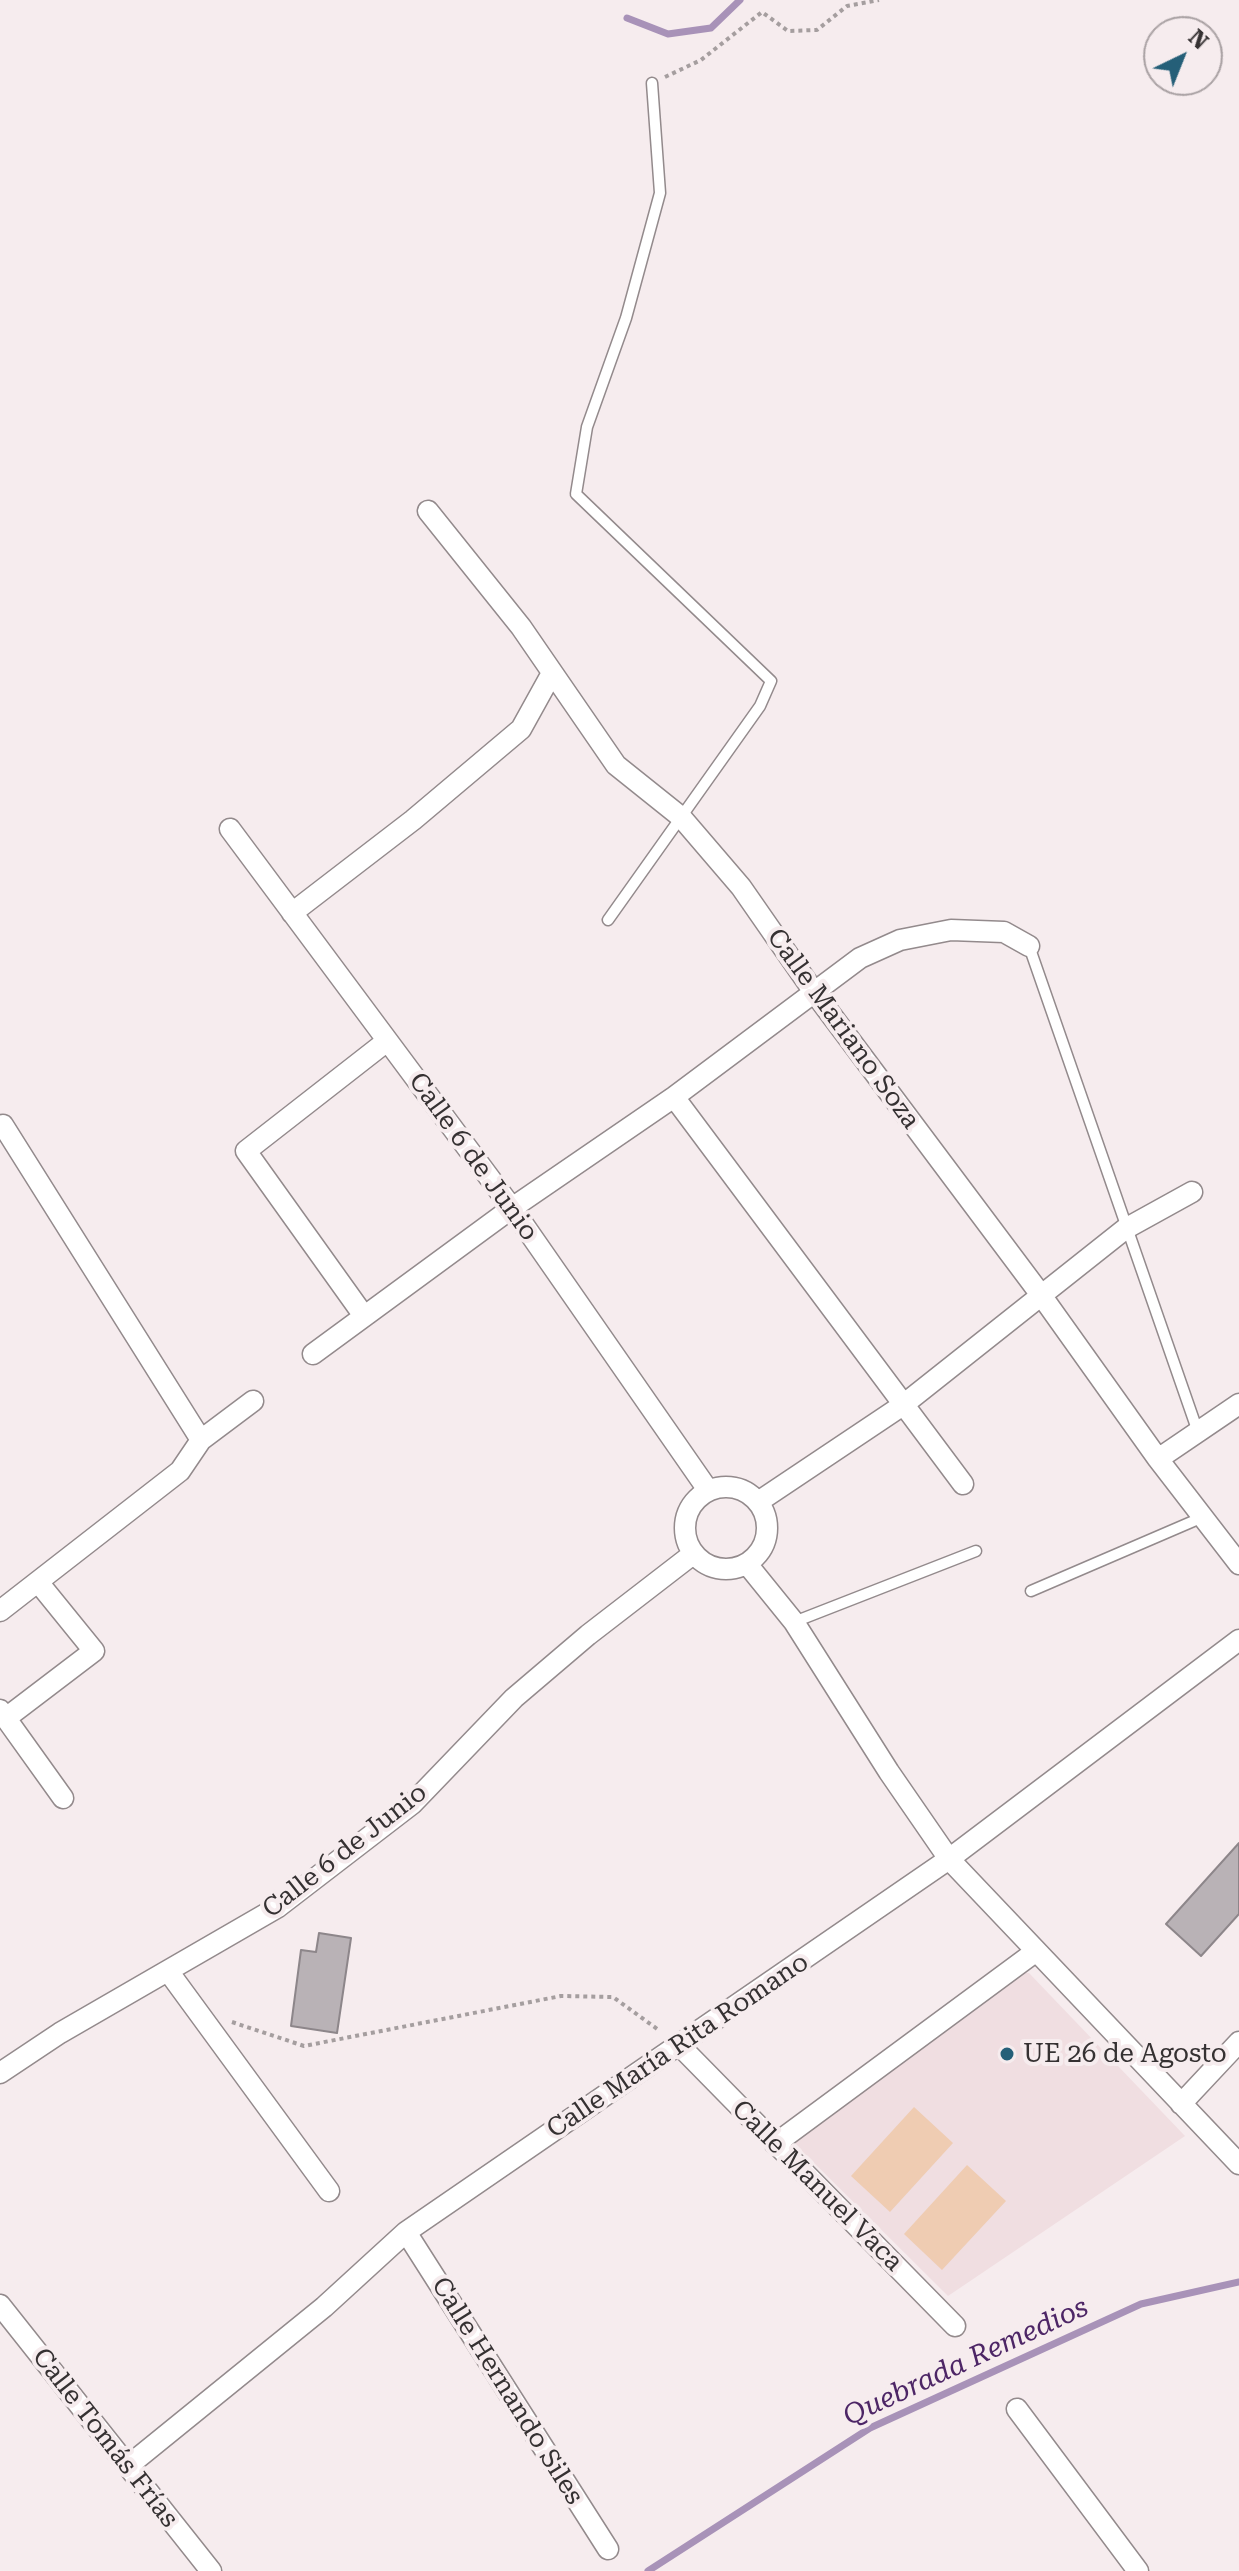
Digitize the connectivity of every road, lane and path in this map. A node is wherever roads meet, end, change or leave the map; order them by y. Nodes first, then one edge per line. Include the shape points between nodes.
1 (879, 0) edge
2 (652, 83) joint
3 (428, 511) dead end
4 (552, 673) junction
5 (681, 817) junction
6 (230, 829) dead end
7 (292, 913) junction
8 (608, 920) dead end
9 (1029, 946) joint
10 (814, 992) junction
11 (387, 1041) junction
12 (674, 1097) junction
13 (3, 1125) dead end
14 (1192, 1192) dead end
15 (512, 1208) junction
16 (1128, 1228) junction
17 (1041, 1295) junction
18 (364, 1316) junction
19 (313, 1354) dead end
20 (253, 1401) dead end
21 (1239, 1404) edge
22 (903, 1405) junction
23 (1198, 1432) junction
24 (201, 1440) junction
25 (1158, 1459) junction
26 (963, 1484) dead end
27 (708, 1490) junction
28 (758, 1502) junction
29 (1203, 1517) junction
30 (976, 1551) dead end
31 (693, 1554) junction
32 (747, 1564) junction
33 (1239, 1564) edge
34 (38, 1582) junction
35 (1031, 1591) dead end
36 (0, 1611) edge
37 (794, 1622) junction
38 (1239, 1640) edge
39 (3, 1714) edge
40 (63, 1798) dead end
41 (949, 1859) junction
42 (1035, 1952) junction
43 (168, 1971) junction
44 (196, 2010) junction
45 (1239, 2042) edge
46 (680, 2046) junction
47 (0, 2073) edge
48 (1181, 2104) junction
49 (775, 2144) junction
50 (1238, 2162) edge
51 (329, 2191) dead end
52 (406, 2232) junction
53 (0, 2305) edge
54 (955, 2326) dead end
55 (1017, 2409) dead end
56 (128, 2466) junction
57 (608, 2549) dead end
58 (211, 2571) edge
59 (1138, 2571) edge

1 - 2 path via 847,6 817,30 788,31 762,12 701,60
2 - 5 lane via 660,193 626,318 587,427 576,494 771,681 760,706
3 - 4 street, Calle Mariano Soza
4 - 5 street, Calle Mariano Soza via 616,765
4 - 7 street via 521,729
5 - 8 lane
5 - 10 street, Calle Mariano Soza via 741,887
6 - 7 street, Calle 6 de Junio
7 - 11 street, Calle 6 de Junio
9 - 10 street via 1004,932 951,930 900,940 860,958
9 - 16 lane
10 - 12 street
10 - 17 street, Calle Mariano Soza
11 - 15 street, Calle 6 de Junio
11 - 18 street via 246,1151
12 - 15 street
12 - 22 street
13 - 24 street
14 - 16 street
15 - 18 street
15 - 27 street, Calle 6 de Junio
16 - 17 street
16 - 23 lane
17 - 22 street
17 - 25 street, Calle Mariano Soza
18 - 19 street
20 - 24 street
21 - 23 street
22 - 26 street
22 - 28 street
23 - 25 street
24 - 34 street via 180,1471
25 - 29 street, Calle Mariano Soza
27 - 28 street via 735,1487
27 - 31 street via 697,1497 685,1518
28 - 32 street via 765,1514 765,1543
29 - 33 street, Calle Mariano Soza
29 - 35 lane
30 - 37 lane
31 - 32 street via 712,1567 736,1569
31 - 43 street, Calle 6 de Junio via 514,1698 412,1804 278,1907
32 - 37 street
34 - 36 street
34 - 39 street via 94,1651
37 - 41 street
38 - 41 street, Calle María Rita Romano
39 - 40 street
41 - 42 street
41 - 46 street, Calle María Rita Romano
42 - 48 street
42 - 49 street
43 - 44 street
43 - 47 street, Calle 6 de Junio
44 - 46 path via 304,2046 561,1996 613,1997
44 - 51 street
45 - 48 street
46 - 49 street, Calle Manuel Vaca
46 - 52 street, Calle María Rita Romano
48 - 50 street
49 - 54 street, Calle Manuel Vaca
52 - 56 street, Calle María Rita Romano via 324,2307
52 - 57 street, Calle Hernando Siles
53 - 56 street, Calle Tomás Frías
55 - 59 street
56 - 58 street, Calle Tomás Frías

